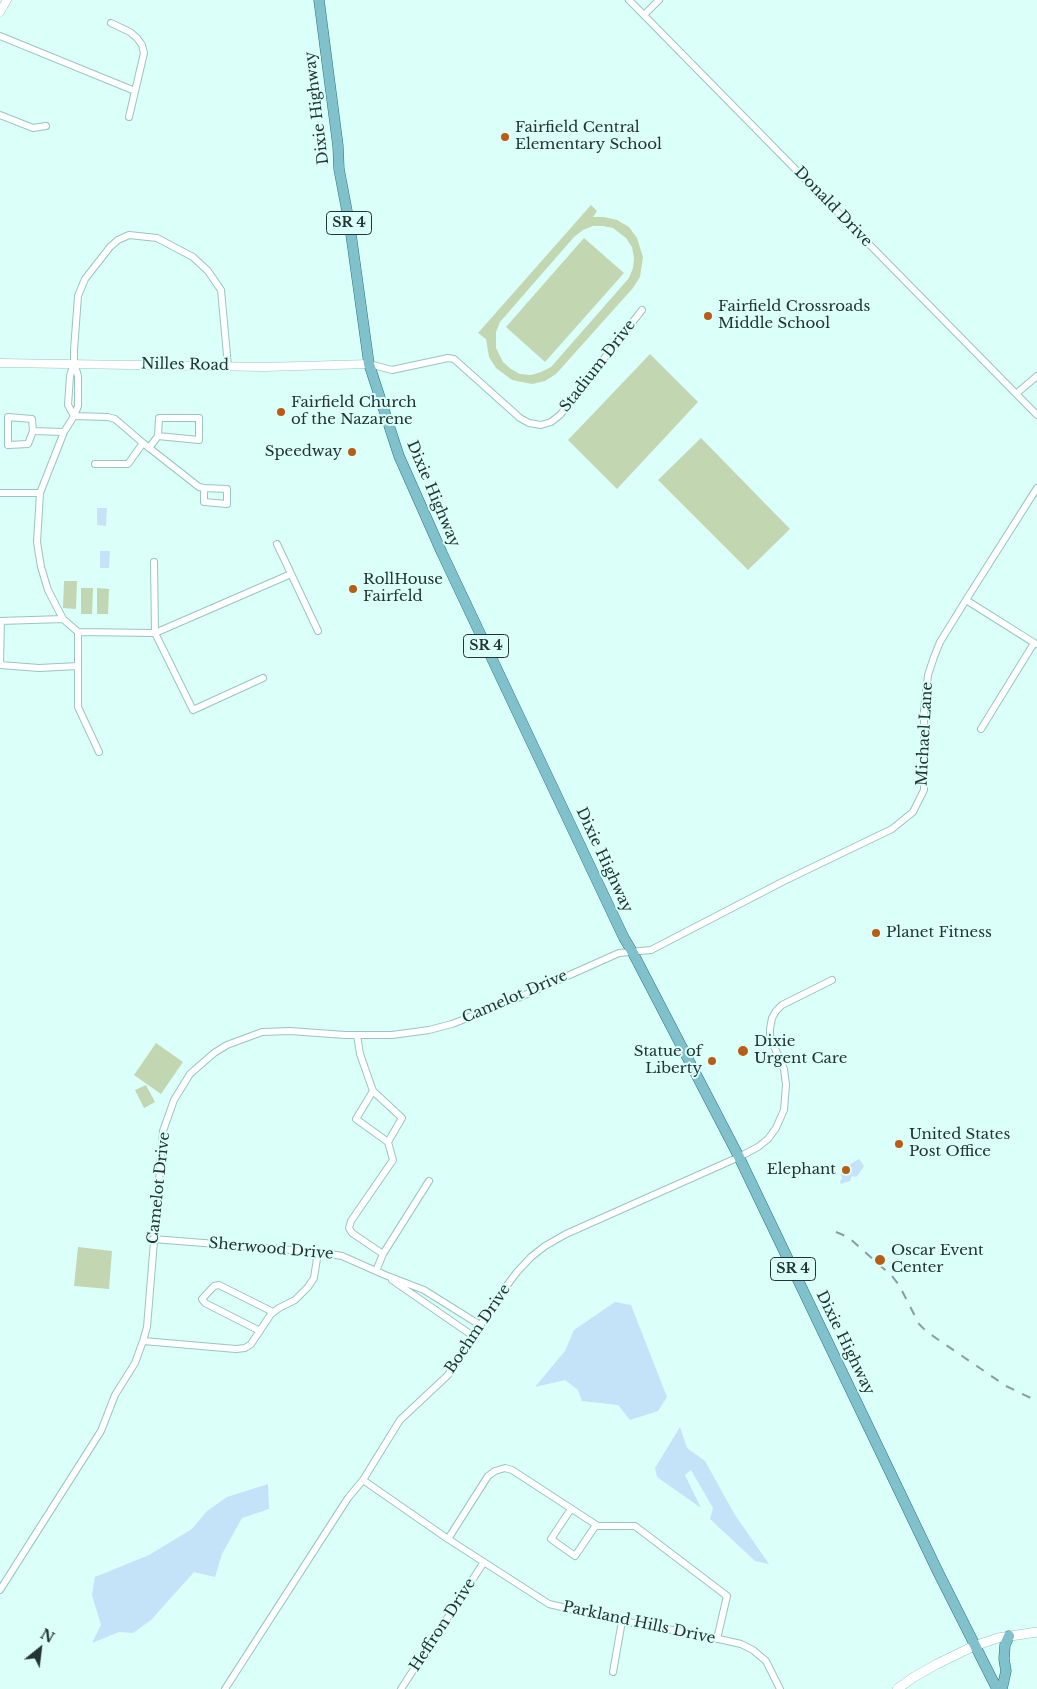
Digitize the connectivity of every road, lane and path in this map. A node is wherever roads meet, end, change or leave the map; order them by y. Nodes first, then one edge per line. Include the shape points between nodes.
1 (7, 0) edge
2 (319, 0) edge
3 (629, 0) edge
4 (659, 0) edge
5 (0, 12) edge
6 (644, 15) junction
7 (111, 23) dead end
8 (0, 36) edge
9 (134, 91) junction
10 (0, 115) edge
11 (129, 116) dead end
12 (46, 126) dead end
13 (642, 310) dead end
14 (0, 363) edge
15 (74, 363) junction
16 (369, 364) junction
17 (228, 366) junction
18 (1037, 376) edge
19 (1016, 393) junction
20 (1037, 415) edge
21 (74, 416) junction
22 (33, 431) junction
23 (64, 432) junction
24 (158, 436) junction
25 (143, 443) junction
26 (149, 448) junction
27 (95, 464) dead end
28 (204, 488) dead end
29 (1037, 488) edge
30 (0, 493) edge
31 (40, 493) junction
32 (277, 544) dead end
33 (154, 562) dead end
34 (291, 574) junction
35 (966, 600) junction
36 (63, 619) junction
37 (0, 621) edge
38 (78, 632) junction
39 (318, 632) dead end
40 (155, 633) junction
41 (1036, 644) edge
42 (78, 666) junction
43 (263, 678) dead end
44 (981, 729) dead end
45 (99, 752) dead end
46 (633, 953) junction
47 (832, 980) dead end
48 (357, 1035) junction
49 (373, 1091) junction
50 (388, 1142) junction
51 (739, 1157) junction
52 (429, 1180) dead end
53 (154, 1239) junction
54 (318, 1252) junction
55 (383, 1254) junction
56 (376, 1271) junction
57 (385, 1275) junction
58 (273, 1312) junction
59 (480, 1325) junction
60 (260, 1331) junction
61 (473, 1336) junction
62 (143, 1341) junction
63 (363, 1480) junction
64 (571, 1510) junction
65 (596, 1525) junction
66 (448, 1538) junction
67 (484, 1562) junction
68 (0, 1590) edge
69 (622, 1621) junction
70 (1037, 1632) edge
71 (1009, 1636) junction
72 (717, 1639) junction
73 (974, 1646) junction
74 (613, 1672) dead end
75 (225, 1689) edge
76 (401, 1689) edge
77 (780, 1689) edge
78 (897, 1689) edge
79 (997, 1689) edge
80 (1002, 1689) edge

1 - 5 street
2 - 16 main road, Dixie Highway / SR 4 via 339,169
3 - 6 street, Donald Drive
4 - 6 street
6 - 19 street, Donald Drive
7 - 9 street via 130,32 142,45 144,53
8 - 9 street
9 - 11 street
10 - 12 street via 33,128
13 - 16 street, Stadium Drive via 560,415 541,425 520,418 454,360 448,358 392,370
14 - 15 street, Nilles Road
15 - 17 street, Nilles Road
15 - 17 street via 78,296 86,278 110,247 129,235 157,238 192,257 208,271 221,290
15 - 21 street via 68,405
16 - 17 street, Nilles Road
16 - 46 main road, Dixie Highway / SR 4 via 392,436 442,553
18 - 19 street
19 - 20 street, Donald Drive
21 - 23 street
21 - 25 street via 115,419
22 - 22 street via 32,419 8,417 8,445 28,444
22 - 23 street
23 - 31 street
24 - 24 street via 158,418 200,418 198,440
24 - 26 street
25 - 26 street
25 - 27 street via 128,464
26 - 28 street
29 - 35 street, Michael Lane
30 - 31 street
31 - 36 street via 37,542 41,567 48,590
32 - 34 street
33 - 40 street
34 - 39 street
34 - 40 street
35 - 41 street
35 - 46 street, Michael Lane via 940,642 928,675 924,710 924,790 913,812 892,829 651,950
36 - 37 street
36 - 38 street
37 - 42 street via 0,665
38 - 40 street
38 - 42 street
40 - 43 street via 192,710
41 - 44 street
42 - 45 street via 78,707
46 - 48 street, Camelot Drive via 619,953 518,998 436,1029 392,1035
46 - 51 main road, Dixie Highway / SR 4
47 - 51 street, Boehm Drive via 782,1004 776,1011 770,1037 786,1079 784,1110 768,1139
48 - 49 street
48 - 53 street, Camelot Drive via 262,1032 220,1049 190,1074 174,1100 163,1131
49 - 50 street via 402,1118
49 - 50 street via 356,1120
50 - 55 street via 393,1160 351,1221 350,1228 352,1233
51 - 59 street, Boehm Drive via 545,1246 517,1272
51 - 73 main road, Dixie Highway / SR 4
52 - 55 street
53 - 54 street, Sherwood Drive
53 - 62 street, Camelot Drive
54 - 56 street, Sherwood Drive via 342,1256
54 - 58 street via 314,1278 294,1300
55 - 56 street
56 - 57 street, Sherwood Drive
57 - 59 street, Sherwood Drive via 424,1290
57 - 61 street, Sherwood Drive
58 - 60 street
58 - 60 street via 219,1285 203,1297 205,1303
59 - 61 street, Boehm Drive
60 - 62 street via 245,1348
61 - 63 street, Boehm Drive via 448,1375 400,1420
62 - 68 street, Camelot Drive via 135,1363 115,1395 101,1431
63 - 66 street, Parkland Hills Drive
63 - 75 street, Boehm Drive via 348,1498
64 - 65 street
64 - 65 street via 551,1539 575,1556
64 - 66 street via 512,1470 504,1468 488,1476
65 - 72 street via 634,1526 727,1596
66 - 67 street, Parkland Hills Drive
67 - 69 street, Parkland Hills Drive via 549,1604
67 - 76 street, Heffron Drive
69 - 72 street, Parkland Hills Drive
69 - 74 street
70 - 71 main road
71 - 73 main road
71 - 80 main road via 1004,1645 1006,1671
72 - 77 street, Parkland Hills Drive via 753,1650 766,1661
73 - 78 main road
73 - 79 main road, Dixie Highway / SR 4

